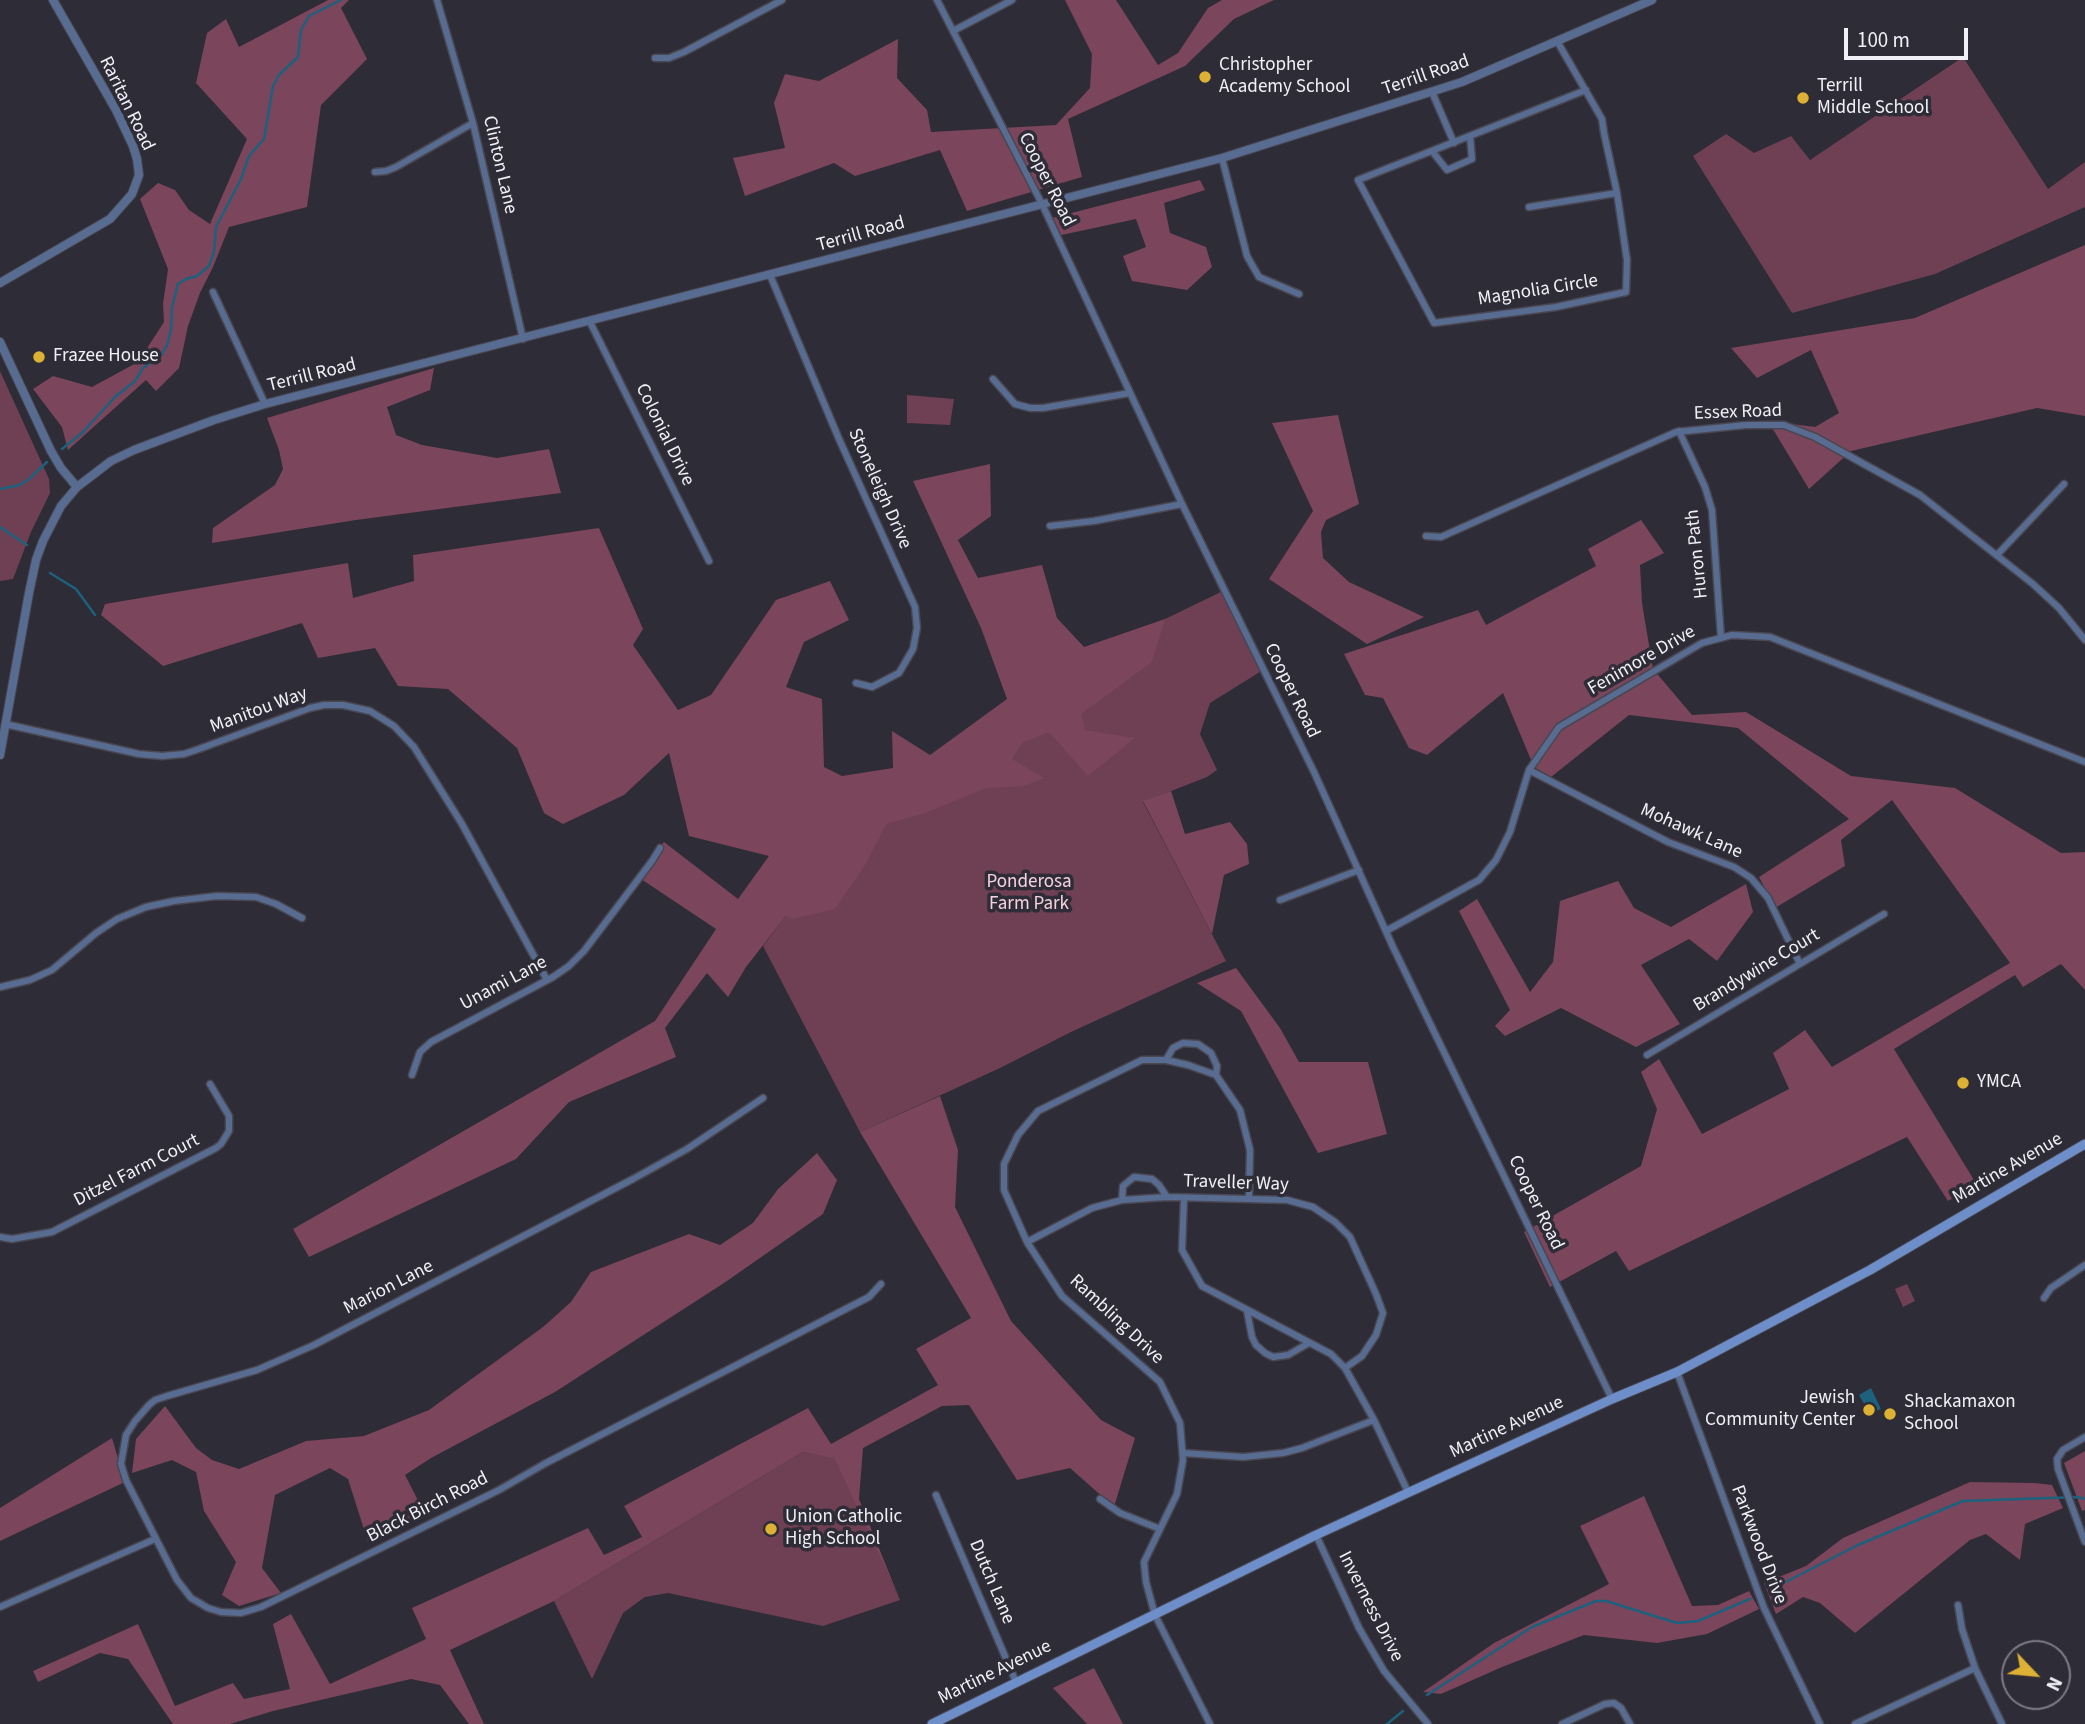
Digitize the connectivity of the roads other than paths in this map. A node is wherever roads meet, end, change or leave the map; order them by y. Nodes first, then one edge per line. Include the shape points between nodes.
1 (53, 0) edge
2 (437, 0) edge
3 (782, 0) edge
4 (937, 0) edge
5 (1012, 0) edge
6 (1652, 0) edge
7 (953, 30) junction
8 (1557, 41) junction
9 (655, 58) dead end
10 (1586, 90) junction
11 (1432, 92) junction
12 (473, 123) junction
13 (1470, 136) junction
14 (1454, 142) junction
15 (1432, 151) junction
16 (1222, 158) junction
17 (375, 172) dead end
18 (1617, 193) junction
19 (1042, 204) junction
20 (1529, 207) dead end
21 (770, 275) junction
22 (0, 283) edge
23 (213, 292) dead end
24 (1299, 294) dead end
25 (590, 322) junction
26 (523, 339) junction
27 (0, 342) edge
28 (993, 379) dead end
29 (1130, 393) junction
30 (265, 404) junction
31 (1679, 431) junction
32 (2064, 484) dead end
33 (77, 487) junction
34 (1182, 505) junction
35 (1051, 526) dead end
36 (1426, 536) dead end
37 (1997, 555) junction
38 (709, 561) dead end
39 (1721, 638) junction
40 (2085, 640) edge
41 (856, 682) dead end
42 (5, 724) junction
43 (0, 755) edge
44 (2085, 762) edge
45 (1529, 770) junction
46 (660, 848) dead end
47 (1359, 870) junction
48 (1280, 900) dead end
49 (1884, 914) dead end
50 (302, 918) dead end
51 (1386, 931) junction
52 (1800, 964) junction
53 (547, 980) junction
54 (0, 987) edge
55 (1647, 1055) dead end
56 (1166, 1060) junction
57 (412, 1075) dead end
58 (1216, 1075) junction
59 (210, 1084) dead end
60 (762, 1098) dead end
61 (2085, 1145) edge
62 (1167, 1197) junction
63 (1184, 1198) junction
64 (1249, 1199) junction
65 (1122, 1200) junction
66 (0, 1237) edge
67 (1027, 1242) junction
68 (2085, 1265) edge
69 (881, 1284) dead end
70 (2044, 1298) dead end
71 (1247, 1311) junction
72 (1309, 1343) junction
73 (1345, 1368) junction
74 (1677, 1372) junction
75 (1612, 1399) junction
76 (1374, 1420) junction
77 (2085, 1437) edge
78 (1184, 1453) junction
79 (1408, 1492) junction
80 (936, 1495) dead end
81 (1100, 1499) dead end
82 (1160, 1529) junction
83 (1316, 1535) junction
84 (155, 1539) junction
85 (2085, 1542) edge
86 (1958, 1605) dead end
87 (0, 1607) edge
88 (1154, 1614) junction
89 (1975, 1668) junction
90 (1016, 1682) junction
91 (932, 1724) edge
92 (1210, 1724) edge
93 (1428, 1724) edge
94 (1562, 1724) edge
95 (1630, 1724) edge
96 (1820, 1724) edge
97 (1855, 1724) edge
98 (2002, 1724) edge

1 - 22 street, Raritan Road via 116,110 133,146 139,175 132,194 110,219
2 - 12 street, Clinton Lane
3 - 9 street via 684,52
4 - 7 street, Cooper Road
5 - 7 street
6 - 8 street, Terrill Road
7 - 19 street, Cooper Road
8 - 10 street, Magnolia Circle
8 - 11 street, Terrill Road
10 - 13 street
10 - 18 street, Magnolia Circle via 1602,119
11 - 14 street
11 - 16 street, Terrill Road
12 - 17 street via 396,167
12 - 26 street, Clinton Lane
13 - 14 street
13 - 15 street via 1472,159 1447,170
14 - 15 street
15 - 18 street, Magnolia Circle via 1358,180 1434,323 1556,307 1626,292 1627,260
16 - 19 street, Terrill Road
16 - 24 street via 1247,256 1259,277
18 - 20 street
19 - 21 street, Terrill Road
19 - 29 street, Cooper Road
21 - 25 street, Terrill Road
21 - 41 street, Stoneleigh Drive via 915,607 913,649 898,673 872,687
23 - 30 street
25 - 26 street, Terrill Road
25 - 38 street, Colonial Drive
26 - 30 street, Terrill Road
27 - 33 street via 51,451
28 - 29 street via 1015,404 1030,408
29 - 34 street, Cooper Road
30 - 33 street, Terrill Road via 134,450
31 - 36 street, Essex Road via 1441,537
31 - 37 street, Essex Road via 1784,425 1815,437 1920,495
31 - 39 street, Huron Path via 1712,510
32 - 37 street
33 - 42 street via 51,523 36,560
34 - 35 street
34 - 47 street, Cooper Road
37 - 40 street, Essex Road via 2059,608
39 - 44 street, Fenimore Drive via 1770,637
39 - 45 street, Fenimore Drive via 1702,643 1559,727
42 - 43 street
42 - 53 street, Manitou Way via 162,756 199,750 310,708 343,705 370,711 394,726 414,747 462,824
45 - 51 street, Fenimore Drive via 1510,832 1479,880
45 - 52 street, Mohawk Lane via 1668,842 1751,878 1768,898
46 - 53 street, Unami Lane via 584,951
47 - 48 street
47 - 51 street, Cooper Road
49 - 52 street, Brandywine Court
50 - 54 street via 256,897 217,896 146,907 96,933 52,970
51 - 75 street, Cooper Road
52 - 55 street, Brandywine Court
53 - 57 street, Unami Lane via 431,1042 420,1052
56 - 58 street, Rambling Drive
56 - 58 street, Rambling Drive via 1183,1043 1198,1044 1211,1053
56 - 67 street, Rambling Drive via 1142,1060 1038,1111 1018,1135 1004,1164 1004,1190
58 - 64 street, Rambling Drive via 1240,1110 1250,1150
59 - 66 street, Ditzel Farm Court via 229,1116 229,1131 216,1148 52,1232
60 - 84 street, Marion Lane via 634,1179 314,1345 257,1370 155,1400 126,1435 121,1464
61 - 74 main road, Martine Avenue via 1870,1270
62 - 63 street, Traveller Way
62 - 65 street, Traveller Way
62 - 65 street, Traveller Way via 1152,1180 1134,1177 1123,1186
63 - 64 street, Traveller Way
63 - 71 street via 1182,1250 1202,1286
64 - 73 street, Traveller Way via 1287,1200 1313,1207 1350,1237 1382,1313 1376,1335 1362,1356
65 - 67 street, Traveller Way via 1092,1208
67 - 78 street, Rambling Drive via 1062,1296 1160,1382 1180,1423
68 - 70 street
69 - 84 street, Black Birch Road via 869,1297 499,1490 248,1612 221,1612 191,1598
71 - 72 street
71 - 72 street via 1252,1337 1265,1353 1288,1355
72 - 73 street via 1331,1354
73 - 76 street
74 - 75 main road, Martine Avenue
74 - 96 street, Parkwood Drive via 1764,1608
75 - 79 main road, Martine Avenue
76 - 78 street via 1283,1453 1243,1457
76 - 79 street
77 - 85 street via 2063,1450 2057,1464
78 - 82 street, Rambling Drive via 1177,1494
79 - 83 main road, Martine Avenue
80 - 90 street, Dutch Lane
81 - 82 street via 1128,1517
82 - 88 street, Rambling Drive via 1143,1562
83 - 88 main road, Martine Avenue
83 - 93 street, Inverness Drive via 1384,1671
84 - 87 street
86 - 89 street
88 - 90 main road, Martine Avenue
88 - 92 street, Rambling Drive
89 - 97 street
89 - 98 street
90 - 91 main road, Martine Avenue
94 - 95 street via 1615,1703

